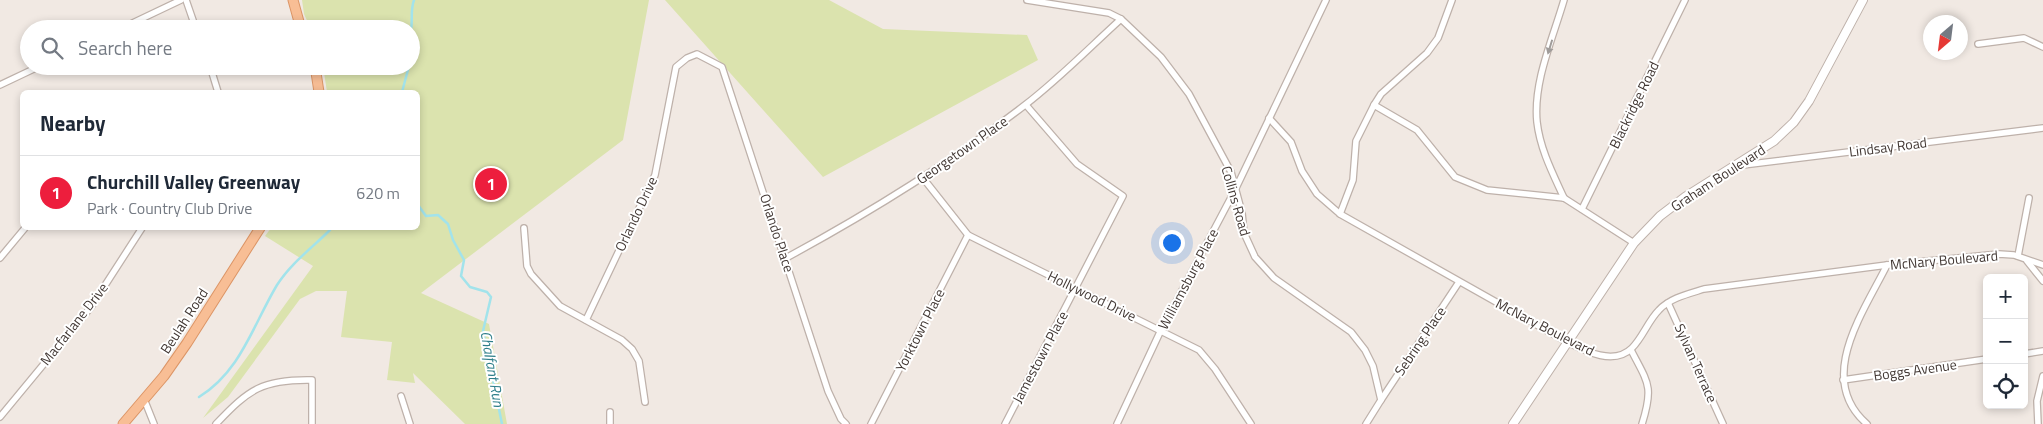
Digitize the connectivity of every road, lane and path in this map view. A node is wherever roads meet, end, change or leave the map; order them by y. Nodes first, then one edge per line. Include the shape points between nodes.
1 (182, 0) edge
2 (186, 0) edge
3 (293, 0) edge
4 (1027, 0) edge
5 (1326, 0) edge
6 (1452, 0) edge
7 (1564, 0) edge
8 (1685, 0) edge
9 (1862, 0) edge
10 (1121, 19) junction
11 (139, 20) edge
12 (193, 20) edge
13 (299, 20) edge
14 (1978, 44) dead end
15 (2043, 47) edge
16 (696, 54) joint
17 (21, 75) edge
18 (213, 75) edge
19 (316, 75) edge
20 (0, 85) edge
21 (217, 90) edge
22 (318, 90) edge
23 (1026, 105) junction
24 (1374, 105) junction
25 (1270, 118) junction
26 (2043, 128) edge
27 (1732, 166) junction
28 (923, 178) junction
29 (1235, 190) junction
30 (1564, 198) junction
31 (2029, 198) dead end
32 (1582, 209) junction
33 (1340, 214) junction
34 (524, 228) dead end
35 (23, 230) edge
36 (141, 230) edge
37 (259, 230) edge
38 (968, 235) junction
39 (1634, 243) junction
40 (2018, 256) junction
41 (0, 258) edge
42 (786, 258) junction
43 (2026, 259) junction
44 (1887, 265) junction
45 (2043, 265) edge
46 (2043, 281) edge
47 (1459, 282) junction
48 (1076, 288) junction
49 (1668, 303) junction
50 (586, 320) junction
51 (1161, 330) junction
52 (1567, 342) junction
53 (1631, 350) junction
54 (2043, 352) edge
55 (2028, 354) edge
56 (1983, 360) edge
57 (2043, 376) edge
58 (1843, 380) junction
59 (401, 396) dead end
60 (144, 399) junction
61 (1381, 400) junction
62 (645, 402) dead end
63 (610, 412) dead end
64 (0, 417) edge
65 (123, 424) edge
66 (154, 424) edge
67 (216, 424) edge
68 (312, 424) edge
69 (410, 424) edge
70 (610, 424) edge
71 (846, 424) edge
72 (871, 424) edge
73 (1005, 424) edge
74 (1117, 424) edge
75 (1251, 424) edge
76 (1366, 424) edge
77 (1513, 424) edge
78 (1642, 424) edge
79 (1723, 424) edge
80 (1868, 424) edge
81 (2038, 424) edge

1 - 11 street
2 - 12 street
3 - 13 main road
4 - 10 street, Collins Road via 1109,13
5 - 25 street, Williamsburg Place
6 - 24 street via 1438,38 1427,53 1388,87
7 -> 30 street via 1543,68 1537,122
8 - 32 street, Blackridge Road
9 - 27 street, Graham Boulevard via 1809,101 1794,122 1774,141
10 - 23 street, Georgetown Place
10 - 29 street, Collins Road via 1161,57 1189,94 1230,172
14 - 15 street via 2024,38
16 - 42 street, Orlando Place via 722,67
16 - 50 street, Orlando Drive via 676,67 655,175
17 - 20 street
18 - 21 street
19 - 22 main road
23 - 28 street, Georgetown Place
23 - 48 street, Jamestown Place via 1077,164 1123,196
24 - 30 street via 1417,130 1455,177 1469,184 1487,190
24 - 33 street via 1356,141 1352,180
25 - 29 street, Williamsburg Place
25 - 33 street, McNary Boulevard via 1291,142 1302,171 1317,194
26 - 27 street, Lindsay Road
27 - 39 street, Graham Boulevard via 1660,216
28 - 38 street, Hollywood Drive
28 - 42 street, Georgetown Place
29 - 51 street, Williamsburg Place
29 - 61 street, Collins Road via 1244,232 1255,257 1274,278 1350,332 1373,366
30 - 32 street
31 - 40 street
32 - 39 street
33 - 47 street, McNary Boulevard
34 - 50 street via 527,266 531,274 560,306
35 - 41 street
36 - 64 street, Macfarlane Drive via 91,307
37 - 60 main road, Beulah Road via 187,343
38 - 48 street, Hollywood Drive
38 - 72 street, Yorktown Place
39 - 52 street, Graham Boulevard
40 - 43 street, McNary Boulevard
40 - 44 street, McNary Boulevard via 1999,254
42 - 71 street, Orlando Place via 828,391
43 - 45 street, McNary Boulevard
43 - 46 street
44 - 49 street, McNary Boulevard via 1704,290 1685,294
44 - 58 street via 1844,354
47 - 52 street, McNary Boulevard
47 - 61 street, Sebring Place
48 - 51 street, Hollywood Drive
48 - 73 street, Jamestown Place
49 - 53 street, McNary Boulevard via 1659,310
49 - 79 street, Sylvan Terrace
50 - 62 street via 632,348 639,361
51 - 74 street, Williamsburg Place
51 - 75 street, Hollywood Drive via 1199,350
52 - 53 street, McNary Boulevard via 1586,352 1608,356
52 - 77 street, Graham Boulevard
53 - 78 street via 1649,384
54 - 55 street
56 - 58 street, Boggs Avenue
57 - 81 street via 2037,401
58 - 80 street via 1857,415
59 - 69 street
60 - 65 main road, Beulah Road
60 - 66 street
61 - 76 street
63 - 70 street
67 - 68 street via 251,390 285,379 312,380

